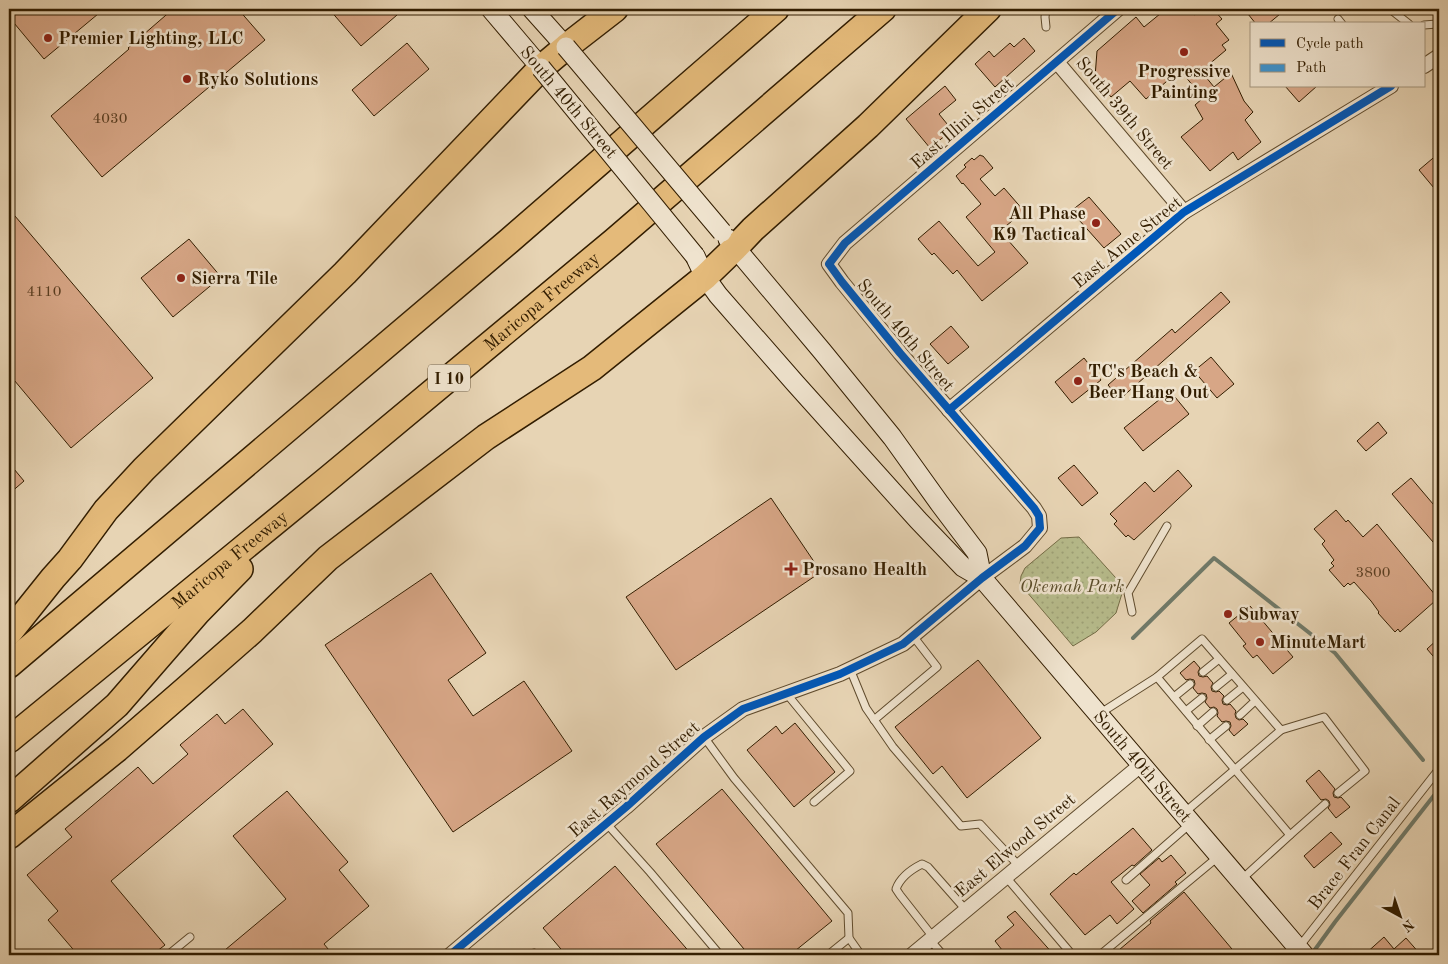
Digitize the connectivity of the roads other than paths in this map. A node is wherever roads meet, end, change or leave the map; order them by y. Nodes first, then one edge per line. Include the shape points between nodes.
1 (491, 9) edge
2 (532, 9) edge
3 (615, 9) edge
4 (776, 9) edge
5 (883, 9) edge
6 (988, 9) edge
7 (1046, 9) edge
8 (1118, 9) edge
9 (1390, 9) edge
10 (1406, 22) edge
11 (1426, 25) edge
12 (1439, 25) edge
13 (1046, 27) dead end
14 (566, 47) junction
15 (1439, 56) edge
16 (1056, 62) junction
17 (1426, 65) edge
18 (541, 68) junction
19 (1384, 88) edge
20 (1184, 212) junction
21 (729, 240) junction
22 (830, 264) joint
23 (700, 266) junction
24 (949, 410) junction
25 (329, 478) junction
26 (1167, 526) dead end
27 (982, 578) junction
28 (1132, 612) dead end
29 (9, 633) edge
30 (913, 636) junction
31 (1219, 659) junction
32 (9, 665) edge
33 (850, 669) junction
34 (1203, 672) dead end
35 (1232, 674) junction
36 (1157, 677) junction
37 (1190, 684) dead end
38 (1216, 687) dead end
39 (1243, 687) junction
40 (786, 693) junction
41 (1174, 697) junction
42 (1202, 698) dead end
43 (1227, 700) dead end
44 (1256, 701) junction
45 (1186, 711) junction
46 (1214, 712) dead end
47 (1099, 714) junction
48 (1240, 715) dead end
49 (874, 720) junction
50 (1198, 726) junction
51 (1226, 726) dead end
52 (1281, 730) junction
53 (704, 737) junction
54 (9, 740) edge
55 (1209, 740) junction
56 (1142, 764) junction
57 (1439, 769) edge
58 (1234, 770) junction
59 (1338, 793) dead end
60 (9, 800) edge
61 (814, 802) dead end
62 (1325, 804) dead end
63 (1188, 818) junction
64 (607, 824) junction
65 (1290, 835) junction
66 (9, 836) edge
67 (1219, 856) junction
68 (1019, 866) junction
69 (1006, 877) junction
70 (1126, 880) dead end
71 (1240, 881) junction
72 (966, 910) junction
73 (190, 937) dead end
74 (849, 938) junction
75 (932, 938) junction
76 (1069, 951) dead end
77 (1298, 952) edge
78 (168, 955) edge
79 (450, 955) edge
80 (720, 955) edge
81 (828, 955) edge
82 (861, 955) edge
83 (912, 955) edge
84 (943, 955) edge
85 (1100, 955) edge

1 - 18 main road, South 40th Street
2 - 14 main road, South 40th Street
3 - 14 highway
4 - 32 highway via 509,241
5 - 25 highway, Maricopa Freeway / I 10 via 614,241
6 - 21 highway via 868,126 753,229
7 - 13 lane
8 - 16 street, East Illini Street
9 - 10 lane
11 - 12 lane
14 - 18 highway
14 - 21 main road, South 40th Street, bridge
15 - 17 street
16 - 20 street, South 39th Street
16 - 22 street, East Illini Street via 845,243
18 - 23 main road, South 40th Street, bridge
18 - 29 highway via 345,273 144,469 106,510
19 - 20 street, East Anne Street
20 - 24 street, East Anne Street
21 - 23 highway
21 - 27 main road, South 40th Street via 892,437 978,553
22 - 24 street, South 40th Street
23 - 27 main road, South 40th Street via 718,295 918,520 963,567
23 - 66 highway via 592,368 486,437 328,558 252,631 117,749
24 - 27 street, South 40th Street via 1039,516 1040,528 1035,536
25 - 54 highway, Maricopa Freeway / I 10
25 - 60 highway via 196,613 117,705
26 - 28 lane via 1128,593
27 - 30 street, East Raymond Street
27 - 47 main road, South 40th Street
30 - 33 street, East Raymond Street
30 - 49 lane via 937,667
31 - 34 lane
31 - 35 lane
31 - 36 lane via 1202,639
33 - 40 street, East Raymond Street
33 - 49 lane
35 - 38 lane
35 - 39 lane
36 - 41 lane
36 - 47 lane
37 - 41 lane
39 - 43 lane
39 - 44 lane
40 - 53 street, East Raymond Street via 743,710
40 - 61 lane via 850,771
41 - 45 lane
42 - 45 lane
44 - 48 lane
44 - 52 lane
45 - 50 lane
46 - 50 lane
47 - 56 main road, South 40th Street
49 - 68 lane via 960,826 980,824
50 - 55 lane
51 - 55 lane
52 - 58 lane
52 - 59 lane via 1324,717 1365,770
53 - 64 street, East Raymond Street
53 - 74 lane via 734,778 848,913
55 - 58 lane
56 - 63 main road, South 40th Street
56 - 68 street, East Elwood Street
57 - 77 lane, Brace Fran Canal
58 - 63 lane
58 - 65 lane
62 - 65 lane
63 - 67 main road, South 40th Street
63 - 70 lane
64 - 79 street, East Raymond Street
64 - 80 lane
65 - 71 lane
67 - 71 main road, South 40th Street
67 - 85 lane
68 - 69 street, East Elwood Street
69 - 72 street, East Elwood Street
69 - 76 lane
71 - 77 main road, South 40th Street
72 - 75 street, East Elwood Street
72 - 75 lane via 928,867 922,864 916,867 896,889
73 - 78 lane
74 - 81 lane
74 - 82 lane
75 - 83 street, East Elwood Street
75 - 84 lane

